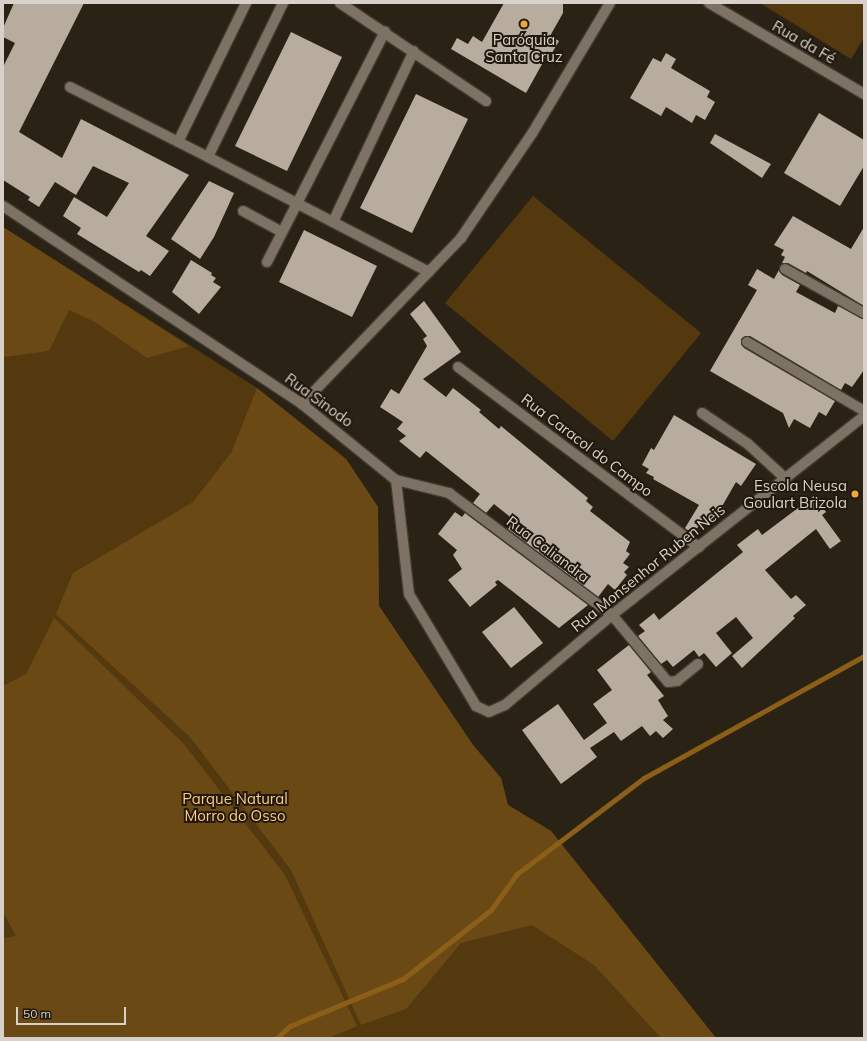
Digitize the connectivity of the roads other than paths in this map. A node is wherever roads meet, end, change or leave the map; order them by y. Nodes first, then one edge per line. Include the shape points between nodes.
1 (246, 3) edge
2 (283, 3) edge
3 (340, 3) edge
4 (610, 3) edge
5 (618, 3) edge
6 (709, 3) edge
7 (605, 14) junction
8 (385, 31) junction
9 (414, 51) junction
10 (70, 87) dead end
11 (864, 94) edge
12 (486, 101) dead end
13 (178, 142) junction
14 (208, 157) junction
15 (297, 203) junction
16 (3, 206) edge
17 (243, 211) dead end
18 (333, 222) junction
19 (282, 232) junction
20 (267, 262) dead end
21 (785, 269) dead end
22 (429, 272) junction
23 (864, 314) edge
24 (747, 342) dead end
25 (458, 367) dead end
26 (302, 404) junction
27 (864, 412) edge
28 (702, 413) dead end
29 (864, 416) edge
30 (786, 479) junction
31 (396, 480) junction
32 (698, 547) junction
33 (612, 615) junction
34 (698, 664) dead end

1 - 13 street
2 - 14 street
3 - 8 street
4 - 7 street
5 - 7 street
6 - 11 street, Rua da Fé
7 - 22 street via 533,132 470,226
8 - 9 street
8 - 15 street
9 - 12 street
9 - 18 street
10 - 13 street
13 - 14 street
14 - 15 street
15 - 18 street
15 - 19 street
16 - 26 street, Rua Sinodo
17 - 19 street
18 - 22 street
19 - 20 street
21 - 23 street
22 - 26 street
24 - 27 street
25 - 32 street, Rua Caracol do Campo
26 - 31 street, Rua Sinodo
28 - 30 street via 748,444
29 - 30 street, Rua Monsenhor Ruben Neis
30 - 32 street, Rua Monsenhor Ruben Neis
31 - 33 street, Rua Caliandra via 448,494
31 - 33 street, Rua Monsenhor Ruben Neis via 409,594 476,706 488,712 504,705
32 - 33 street, Rua Monsenhor Ruben Neis
33 - 34 street, Rua Caliandra via 668,682 676,681

